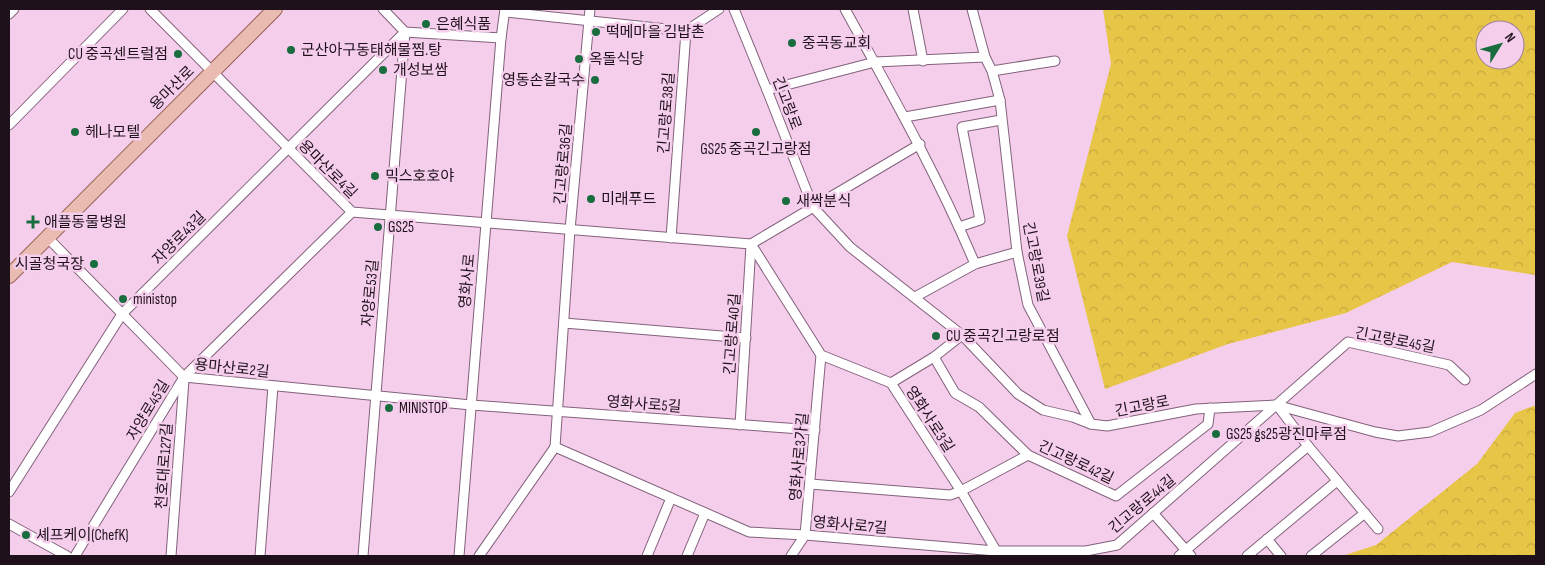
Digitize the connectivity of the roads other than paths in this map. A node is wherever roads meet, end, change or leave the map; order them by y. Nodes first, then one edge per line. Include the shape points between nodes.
1 (14, 9) edge
2 (124, 9) edge
3 (150, 9) edge
4 (275, 9) edge
5 (383, 9) edge
6 (590, 9) edge
7 (720, 9) edge
8 (734, 9) edge
9 (845, 9) edge
10 (913, 9) edge
11 (972, 9) edge
12 (505, 10) edge
13 (9, 14) edge
14 (589, 21) junction
15 (686, 31) junction
16 (405, 32) junction
17 (501, 38) junction
18 (985, 57) junction
19 (924, 61) junction
20 (1055, 61) dead end
21 (875, 62) junction
22 (992, 71) junction
23 (212, 72) junction
24 (767, 90) junction
25 (1000, 100) junction
26 (905, 117) junction
27 (1001, 120) junction
28 (9, 125) edge
29 (920, 144) junction
30 (289, 149) junction
31 (813, 207) junction
32 (352, 212) junction
33 (390, 216) junction
34 (486, 224) junction
35 (959, 227) junction
36 (570, 230) junction
37 (47, 237) junction
38 (671, 238) junction
39 (752, 244) junction
40 (1017, 252) junction
41 (975, 264) junction
42 (9, 276) edge
43 (915, 297) junction
44 (122, 314) junction
45 (564, 323) junction
46 (962, 335) junction
47 (746, 338) junction
48 (821, 355) junction
49 (934, 357) junction
50 (1536, 374) edge
51 (184, 377) junction
52 (1465, 380) dead end
53 (891, 383) junction
54 (274, 386) junction
55 (376, 396) junction
56 (471, 405) junction
57 (1276, 405) junction
58 (1210, 408) junction
59 (557, 411) junction
60 (1091, 424) junction
61 (740, 425) junction
62 (815, 430) junction
63 (1308, 446) junction
64 (555, 447) junction
65 (1028, 455) junction
66 (1337, 481) junction
67 (810, 484) junction
68 (960, 491) junction
69 (9, 492) edge
70 (671, 498) junction
71 (706, 513) junction
72 (1365, 513) junction
73 (1153, 514) junction
74 (9, 524) edge
75 (1378, 529) dead end
76 (805, 535) junction
77 (1267, 539) junction
78 (998, 554) edge
79 (1185, 554) edge
80 (67, 556) edge
81 (74, 556) edge
82 (171, 556) edge
83 (260, 556) edge
84 (363, 556) edge
85 (459, 556) edge
86 (479, 556) edge
87 (647, 556) edge
88 (687, 556) edge
89 (791, 556) edge
90 (1247, 556) edge
91 (1281, 556) edge
92 (1311, 556) edge

1 - 13 street
2 - 28 street
3 - 23 street, 용마산로4길
4 - 23 main road, 용마산로
5 - 16 street
6 - 14 street, 긴고랑로36길
7 - 15 street
8 - 24 street, 긴고랑로
9 - 21 street
10 - 19 street
11 - 18 street, 긴고랑로39길
12 - 14 street
12 - 17 street, 영화사로
14 - 15 street
14 - 36 street, 긴고랑로36길
15 - 38 street, 긴고랑로38길
16 - 17 street
16 - 30 street, 자양로43길
16 - 33 street, 자양로53길
17 - 34 street, 영화사로
18 - 19 street
18 - 22 street, 긴고랑로39길
19 - 21 street
20 - 22 street
21 - 24 street
21 - 26 street
22 - 25 street, 긴고랑로39길
23 - 30 street, 용마산로4길
23 - 37 main road, 용마산로
24 - 31 street, 긴고랑로
25 - 26 street
25 - 27 street, 긴고랑로39길
26 - 29 street
27 - 35 street via 962,127 980,220
27 - 40 street, 긴고랑로39길
29 - 31 street
29 - 35 street
30 - 32 street, 용마산로4길
30 - 44 street, 자양로43길
31 - 39 street
31 - 43 street, 긴고랑로 via 850,247
32 - 33 street, 용마산로4길
32 - 51 street, 자양로45길
33 - 34 street, 용마산로4길
33 - 55 street, 자양로53길
34 - 36 street
34 - 56 street, 영화사로
35 - 41 street
36 - 38 street
36 - 45 street, 긴고랑로36길
37 - 42 main road, 용마산로
37 - 44 street, 용마산로2길
38 - 39 street
39 - 47 street, 긴고랑로40길
39 - 48 street
40 - 41 street
40 - 60 street, 긴고랑로39길 via 1028,304
41 - 43 street
43 - 46 street, 긴고랑로
44 - 51 street, 용마산로2길
44 - 69 street, 자양로43길
45 - 47 street
45 - 59 street, 긴고랑로36길
46 - 49 street
46 - 60 street, 긴고랑로 via 1018,394 1043,410
47 - 61 street, 긴고랑로40길
48 - 53 street, 영화사로3길
48 - 62 street, 영화사로3가길
49 - 53 street
49 - 65 street, 긴고랑로42길 via 956,393 979,407
50 - 57 street, 긴고랑로 via 1481,410 1430,432 1398,436
51 - 54 street, 용마산로2길
51 - 81 street, 자양로45길
51 - 82 street, 천호대로127길
52 - 57 street, 긴고랑로45길 via 1449,365 1348,342
53 - 68 street, 영화사로3길
54 - 55 street, 용마산로2길
54 - 83 street
55 - 56 street, 용마산로2길
55 - 84 street, 자양로53길
56 - 59 street, 영화사로5길
56 - 85 street, 영화사로
57 - 58 street, 긴고랑로
57 - 63 street
57 - 73 street, 긴고랑로44길
58 - 60 street, 긴고랑로 via 1107,426
58 - 65 street, 긴고랑로42길 via 1208,424 1116,496
59 - 61 street, 영화사로5길
59 - 64 street, 긴고랑로36길
61 - 62 street, 영화사로5길
62 - 67 street, 영화사로3가길
63 - 66 street
63 - 79 street
64 - 70 street, 영화사로7길
64 - 86 street
65 - 68 street
66 - 72 street
66 - 77 street
67 - 68 street via 950,495
67 - 76 street, 영화사로3가길
68 - 78 street, 영화사로3길
70 - 71 street, 영화사로7길
70 - 87 street
71 - 76 street, 영화사로7길 via 749,532
71 - 88 street
72 - 75 street
72 - 92 street
73 - 78 street, 긴고랑로44길 via 1118,545 1086,551
73 - 79 street
74 - 80 street
76 - 78 street, 영화사로7길
76 - 89 street, 영화사로3가길
77 - 90 street
77 - 91 street

